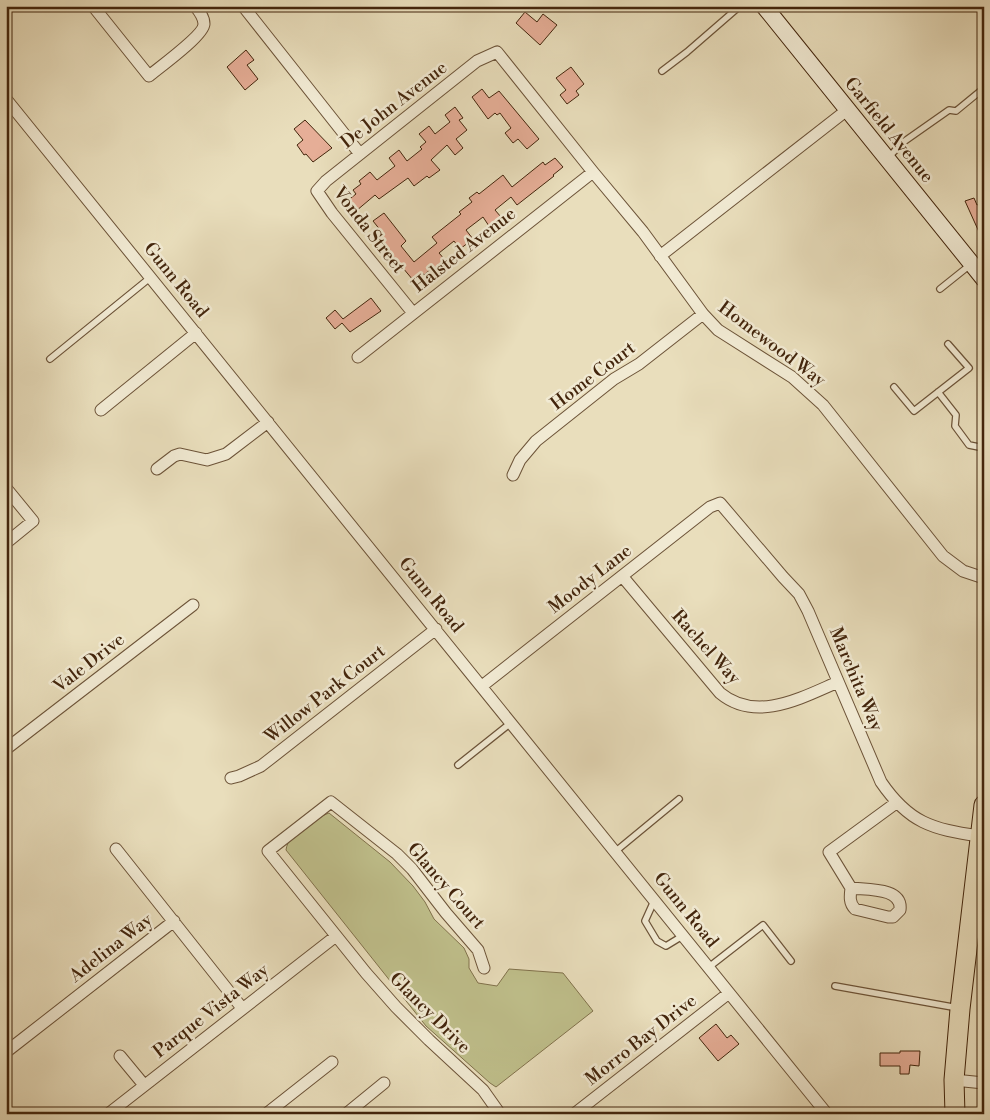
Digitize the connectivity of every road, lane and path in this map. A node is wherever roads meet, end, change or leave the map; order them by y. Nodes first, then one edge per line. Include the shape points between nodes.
1 (93, 6) edge
2 (195, 6) edge
3 (243, 6) edge
4 (740, 6) edge
5 (771, 9) edge
6 (497, 52) joint
7 (662, 71) dead end
8 (984, 88) edge
9 (6, 98) edge
10 (847, 110) junction
11 (360, 154) junction
12 (887, 159) junction
13 (593, 172) junction
14 (317, 191) joint
15 (660, 256) junction
16 (972, 264) junction
17 (151, 277) junction
18 (984, 279) edge
19 (940, 289) dead end
20 (413, 313) junction
21 (703, 314) junction
22 (196, 333) junction
23 (948, 344) dead end
24 (358, 357) dead end
25 (50, 358) dead end
26 (894, 386) dead end
27 (938, 392) junction
28 (101, 410) dead end
29 (268, 422) junction
30 (984, 448) edge
31 (157, 469) dead end
32 (513, 475) dead end
33 (6, 488) edge
34 (720, 503) joint
35 (6, 543) edge
36 (622, 576) junction
37 (984, 578) edge
38 (193, 605) dead end
39 (436, 629) junction
40 (838, 682) junction
41 (482, 686) junction
42 (512, 722) junction
43 (6, 748) edge
44 (458, 765) dead end
45 (231, 778) dead end
46 (679, 799) dead end
47 (896, 803) junction
48 (984, 805) edge
49 (979, 836) junction
50 (116, 849) dead end
51 (616, 851) junction
52 (851, 888) dead end
53 (654, 899) junction
54 (174, 921) junction
55 (684, 935) junction
56 (336, 936) junction
57 (791, 961) dead end
58 (710, 967) junction
59 (484, 968) dead end
60 (835, 986) dead end
61 (729, 993) junction
62 (242, 1008) junction
63 (960, 1009) junction
64 (6, 1052) edge
65 (120, 1056) dead end
66 (332, 1062) dead end
67 (954, 1080) junction
68 (384, 1083) dead end
69 (984, 1083) edge
70 (144, 1085) junction
71 (108, 1114) edge
72 (266, 1114) edge
73 (346, 1114) edge
74 (500, 1114) edge
75 (574, 1114) edge
76 (827, 1114) edge
77 (955, 1114) edge

1 - 2 street via 150,76 200,34 204,18
3 - 11 street
4 - 7 lane
5 - 10 street, Garfield Avenue
6 - 11 street, De John Avenue via 477,61
6 - 13 street, Homewood Way
8 - 12 lane via 956,111 949,110 902,144
9 - 17 street, Gunn Road
10 - 12 street, Garfield Avenue
10 - 15 street
11 - 14 street, De John Avenue
12 - 16 street, Garfield Avenue
13 - 15 street, Homewood Way
13 - 20 street, Halsted Avenue
14 - 20 street, Vonda Street
15 - 21 street, Homewood Way
16 - 18 street, Garfield Avenue
16 - 19 lane
17 - 22 street, Gunn Road
17 - 25 lane
20 - 24 street, Halsted Avenue
21 - 32 street, Home Court via 536,441 520,460
21 - 37 street, Homewood Way via 718,330 808,390 943,556 963,571
22 - 28 street
22 - 29 street, Gunn Road
23 - 27 lane via 969,368
26 - 27 lane via 914,411
27 - 30 lane via 956,415 955,426 969,445
29 - 31 street via 218,458 207,460 180,454
29 - 39 street, Gunn Road
33 - 35 street via 34,521
34 - 36 street, Moody Lane via 710,507
34 - 40 street, Marchita Way via 799,594
36 - 40 street, Rachel Way via 720,693 732,701 745,707 768,707
36 - 41 street, Moody Lane
38 - 43 street, Vale Drive
39 - 41 street, Gunn Road
39 - 45 street, Willow Park Court via 261,766
40 - 47 street, Marchita Way via 881,782
41 - 42 street, Gunn Road
42 - 44 lane
42 - 51 street, Gunn Road
46 - 51 lane
47 - 49 street, Marchita Way via 930,826
47 - 52 street via 829,852
48 - 49 main road
49 - 63 main road
50 - 54 street
51 - 53 street, Gunn Road
53 - 55 street, Gunn Road
53 - 55 lane via 646,921 657,941 666,946
54 - 62 street, Adelina Way
54 - 64 street, Adelina Way
55 - 58 street, Gunn Road
56 - 59 street, Glancy Court via 268,851 331,802 412,869 478,950
56 - 62 street, Parque Vista Way
56 - 74 street, Glancy Drive via 396,1007 483,1090
57 - 58 lane via 763,925
58 - 61 street, Gunn Road
60 - 63 lane
61 - 75 street, Morro Bay Drive
61 - 76 street, Gunn Road
62 - 70 street, Parque Vista Way
63 - 67 main road
65 - 70 street
66 - 72 street
67 - 69 street
67 - 77 main road
68 - 73 street
70 - 71 street, Parque Vista Way

